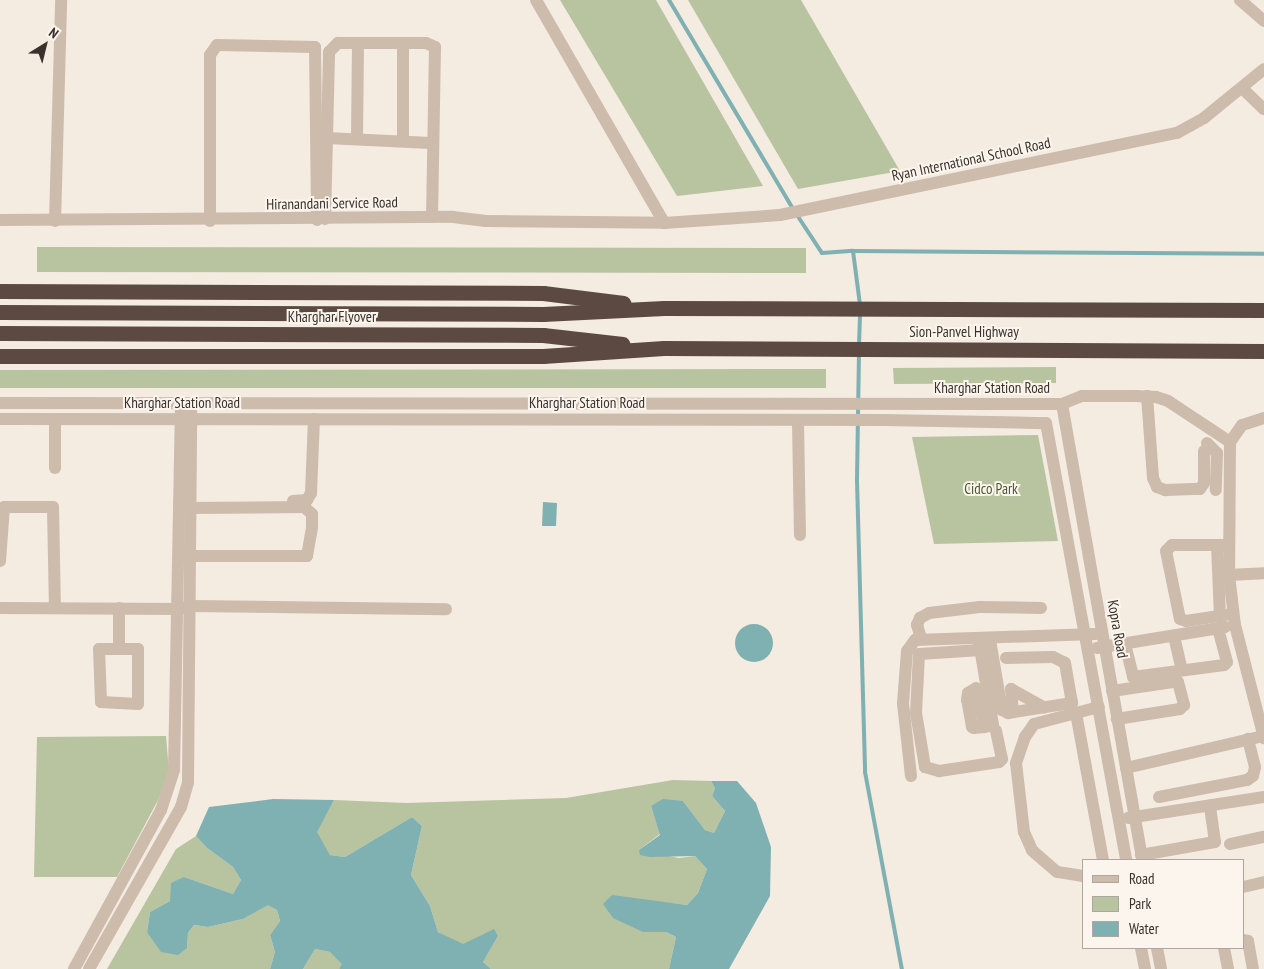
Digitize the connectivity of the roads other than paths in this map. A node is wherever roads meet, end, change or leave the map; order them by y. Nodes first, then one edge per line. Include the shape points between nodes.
1 (61, 0) edge
2 (536, 0) edge
3 (1240, 0) edge
4 (1264, 21) edge
5 (358, 43) junction
6 (403, 43) junction
7 (1264, 69) edge
8 (1243, 89) junction
9 (1264, 109) edge
10 (326, 138) junction
11 (357, 140) junction
12 (403, 141) junction
13 (431, 143) junction
14 (432, 217) junction
15 (0, 220) edge
16 (321, 220) junction
17 (55, 221) junction
18 (210, 221) junction
19 (664, 223) junction
20 (0, 291) edge
21 (664, 308) junction
22 (1264, 310) edge
23 (0, 312) edge
24 (0, 333) edge
25 (664, 348) junction
26 (1264, 351) edge
27 (0, 356) edge
28 (1147, 396) junction
29 (0, 403) edge
30 (473, 403) junction
31 (186, 404) junction
32 (748, 404) junction
33 (1062, 404) junction
34 (1264, 418) edge
35 (0, 419) edge
36 (55, 419) junction
37 (186, 419) junction
38 (314, 419) junction
39 (474, 420) junction
40 (749, 421) junction
41 (798, 422) junction
42 (1046, 423) junction
43 (1230, 442) junction
44 (55, 468) dead end
45 (1229, 491) junction
46 (190, 504) junction
47 (800, 535) dead end
48 (1223, 545) junction
49 (190, 556) junction
50 (0, 561) edge
51 (1264, 573) edge
52 (1229, 575) junction
53 (184, 607) junction
54 (0, 608) edge
55 (55, 608) junction
56 (119, 608) junction
57 (1041, 608) dead end
58 (446, 609) dead end
59 (1226, 621) junction
60 (1102, 634) junction
61 (1086, 635) junction
62 (1174, 636) junction
63 (921, 638) junction
64 (983, 643) junction
65 (1125, 644) junction
66 (1105, 648) junction
67 (119, 649) junction
68 (1089, 649) junction
69 (1006, 658) dead end
70 (1182, 670) junction
71 (1112, 691) junction
72 (1260, 704) edge
73 (1044, 707) junction
74 (1099, 708) junction
75 (1013, 712) junction
76 (1076, 713) junction
77 (1117, 719) junction
78 (1264, 736) edge
79 (1248, 739) junction
80 (1126, 768) junction
81 (911, 776) dead end
82 (1159, 797) dead end
83 (1264, 797) edge
84 (1210, 805) junction
85 (1134, 817) junction
86 (1119, 819) junction
87 (1264, 837) edge
88 (1230, 844) dead end
89 (1141, 857) edge
90 (1103, 859) edge
91 (1126, 859) edge
92 (1082, 876) edge
93 (1264, 882) edge
94 (1244, 887) edge
95 (1244, 940) edge
96 (1141, 949) edge
97 (1158, 949) edge
98 (1224, 949) edge
99 (74, 969) edge
100 (89, 969) edge
101 (1145, 969) edge
102 (1161, 969) edge
103 (1228, 969) edge
104 (1253, 969) edge

1 - 17 street
2 - 19 street
3 - 4 street
5 - 6 street
5 - 10 street via 338,43 329,52
5 - 11 street
6 - 12 street
6 - 13 street via 426,43 435,47
7 - 8 street, Ryan International School Road
8 - 9 street
8 - 19 street, Ryan International School Road via 1204,118 1176,133 780,215
10 - 11 street
10 - 16 street
11 - 12 street
12 - 13 street
13 - 14 street
14 - 16 street, Hiranandani Service Road
14 - 19 street, Hiranandani Service Road via 486,222
15 - 17 street, Hiranandani Service Road
16 - 18 street, Hiranandani Service Road
16 - 18 street via 315,47 217,45 210,55
17 - 18 street, Hiranandani Service Road
20 - 21 highway via 543,293
21 - 22 highway, Sion-Panvel Highway
21 - 23 highway, Kharghar Flyover via 543,314
24 - 25 highway, Kharghar Flyover via 543,335
25 - 26 highway, Sion-Panvel Highway
25 - 27 highway via 543,356
28 - 33 street via 1082,396
28 - 43 street via 1177,406
28 - 45 street via 1153,478 1157,487 1165,490 1200,489 1204,483 1206,447 1217,453 1211,490
29 - 31 street, Kharghar Station Road
30 - 31 street, Kharghar Station Road
30 - 32 street, Kharghar Station Road
30 - 39 street
31 - 37 street
32 - 33 street, Kharghar Station Road
32 - 40 street
33 - 42 street, Kharghar Station Road
33 - 60 street, Kopra Road
34 - 43 street via 1242,425
35 - 36 street, Kharghar Station Road
36 - 37 street, Kharghar Station Road
36 - 44 street
37 - 38 street, Kharghar Station Road
37 - 46 street
37 - 53 street
38 - 39 street, Kharghar Station Road
38 - 46 street via 311,493 307,500
39 - 40 street, Kharghar Station Road
40 - 41 street, Kharghar Station Road
41 - 42 street, Kharghar Station Road
41 - 47 street
42 - 61 street
43 - 45 street
45 - 48 street
46 - 49 street
46 - 49 street via 304,507 312,514 307,556
48 - 52 street
48 - 59 street
48 - 59 street via 1168,545 1166,551 1180,619
49 - 53 street
50 - 55 street via 4,507 53,508
51 - 52 street
52 - 59 street
53 - 56 street
53 - 58 street
53 - 99 street via 172,781 156,819
53 - 100 street via 188,769 185,795
54 - 55 street
55 - 56 street
56 - 67 street
57 - 63 street via 980,607 929,613 920,618 917,625
59 - 62 street
59 - 70 street via 1226,664
59 - 72 street
60 - 61 street
60 - 66 street, Kopra Road
61 - 64 street
61 - 68 street
62 - 65 street
62 - 70 street
63 - 64 street
63 - 81 street via 907,651 904,695
64 - 64 street via 994,722 990,729 1002,759 940,771 925,768 916,713 919,654
64 - 75 street via 999,706 1004,712
65 - 66 street
65 - 70 street via 1133,677
66 - 68 street
66 - 71 street, Kopra Road
67 - 67 street via 99,649 101,702 138,704 138,649
68 - 74 street
69 - 73 street via 1053,657 1065,663 1073,701
71 - 77 street, Kopra Road
71 - 77 street via 1178,682 1184,705 1180,709
72 - 78 street
73 - 75 street
73 - 75 street via 1011,689
74 - 76 street
74 - 86 street
76 - 90 street
76 - 92 street via 1034,724 1021,745 1016,771 1024,832 1032,850 1057,872
77 - 80 street, Kopra Road
78 - 79 street
79 - 80 street
79 - 82 street via 1255,767 1253,776 1247,780
80 - 85 street, Kopra Road
83 - 84 street
84 - 85 street
84 - 89 street via 1215,842
85 - 86 street
85 - 89 street, Kopra Road
86 - 91 street
87 - 88 street
93 - 94 street
95 - 104 street via 1248,941
96 - 101 street
97 - 102 street
98 - 103 street

